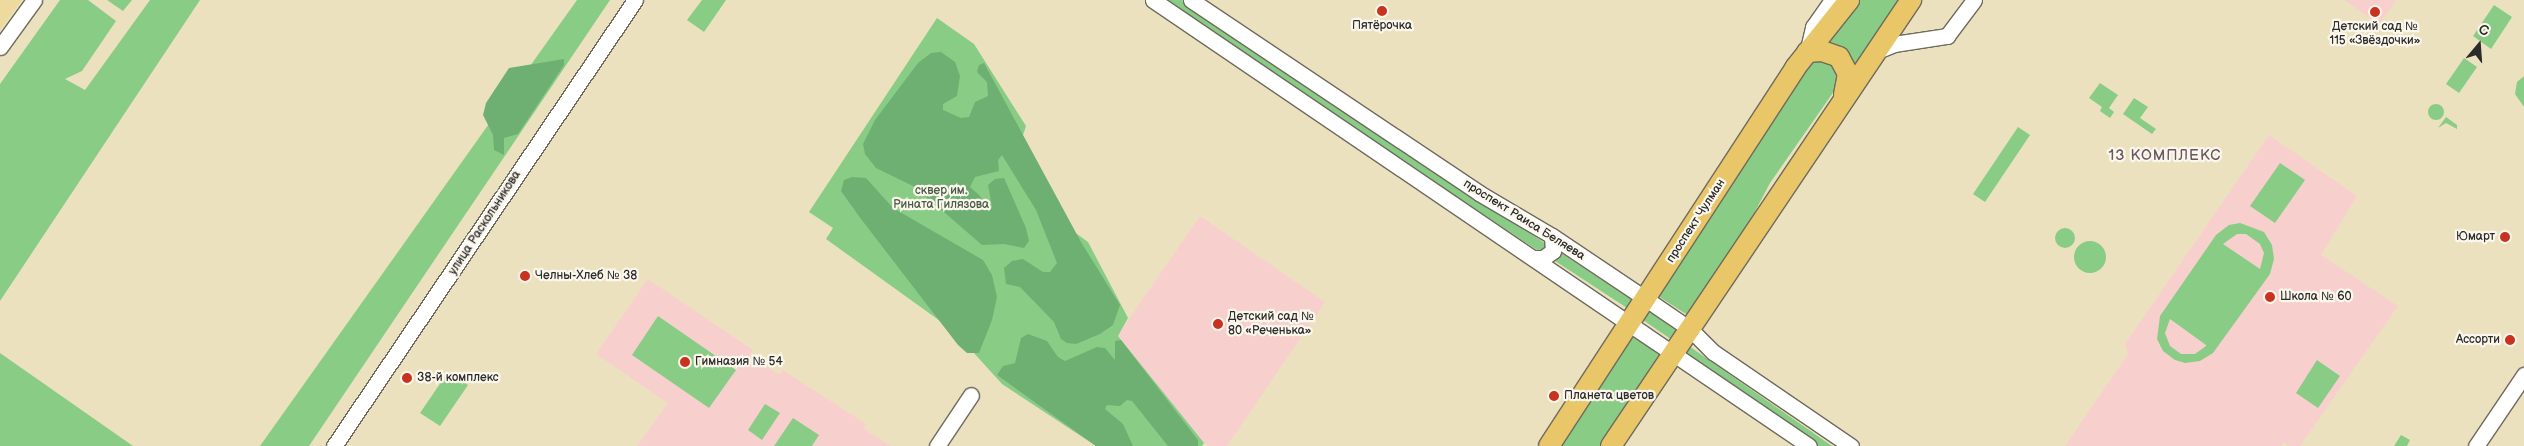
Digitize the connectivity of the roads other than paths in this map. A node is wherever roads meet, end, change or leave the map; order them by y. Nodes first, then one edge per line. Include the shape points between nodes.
1 (34, 0) edge
2 (635, 0) edge
3 (1153, 0) edge
4 (1191, 0) edge
5 (1832, 0) edge
6 (1849, 0) edge
7 (1911, 0) edge
8 (1974, 0) edge
9 (0, 47) edge
10 (1877, 51) junction
11 (1807, 52) junction
12 (1844, 95) junction
13 (1552, 236) junction
14 (1533, 258) junction
15 (1646, 299) junction
16 (1631, 322) junction
17 (1690, 329) junction
18 (1674, 353) junction
19 (2524, 375) edge
20 (971, 395) dead end
21 (334, 446) edge
22 (937, 446) edge
23 (1549, 446) edge
24 (1611, 446) edge
25 (1809, 446) edge
26 (1851, 446) edge
27 (2476, 446) edge

1 - 9 street
2 - 21 street, улица Раскольникова
3 - 14 street, проспект Раиса Беляева
4 - 13 street, проспект Раиса Беляева via 1479,193
5 - 11 street via 1813,27
6 - 11 main road, проспект Чулман
7 - 10 main road
8 - 10 street via 1947,36
10 - 12 main road
11 - 12 main road via 1822,51 1839,57 1848,74
11 - 15 main road, проспект Чулман
12 - 17 main road
13 - 14 street via 1553,251 1543,258
13 - 15 street, проспект Раиса Беляева
14 - 16 street, проспект Раиса Беляева
15 - 16 main road, проспект Чулман
15 - 17 street, проспект Раиса Беляева
16 - 18 street, проспект Раиса Беляева
16 - 23 main road, проспект Чулман
17 - 18 main road
17 - 26 street, проспект Раиса Беляева via 1713,352
18 - 24 main road
18 - 25 street, проспект Раиса Беляева
19 - 27 street
20 - 22 street

